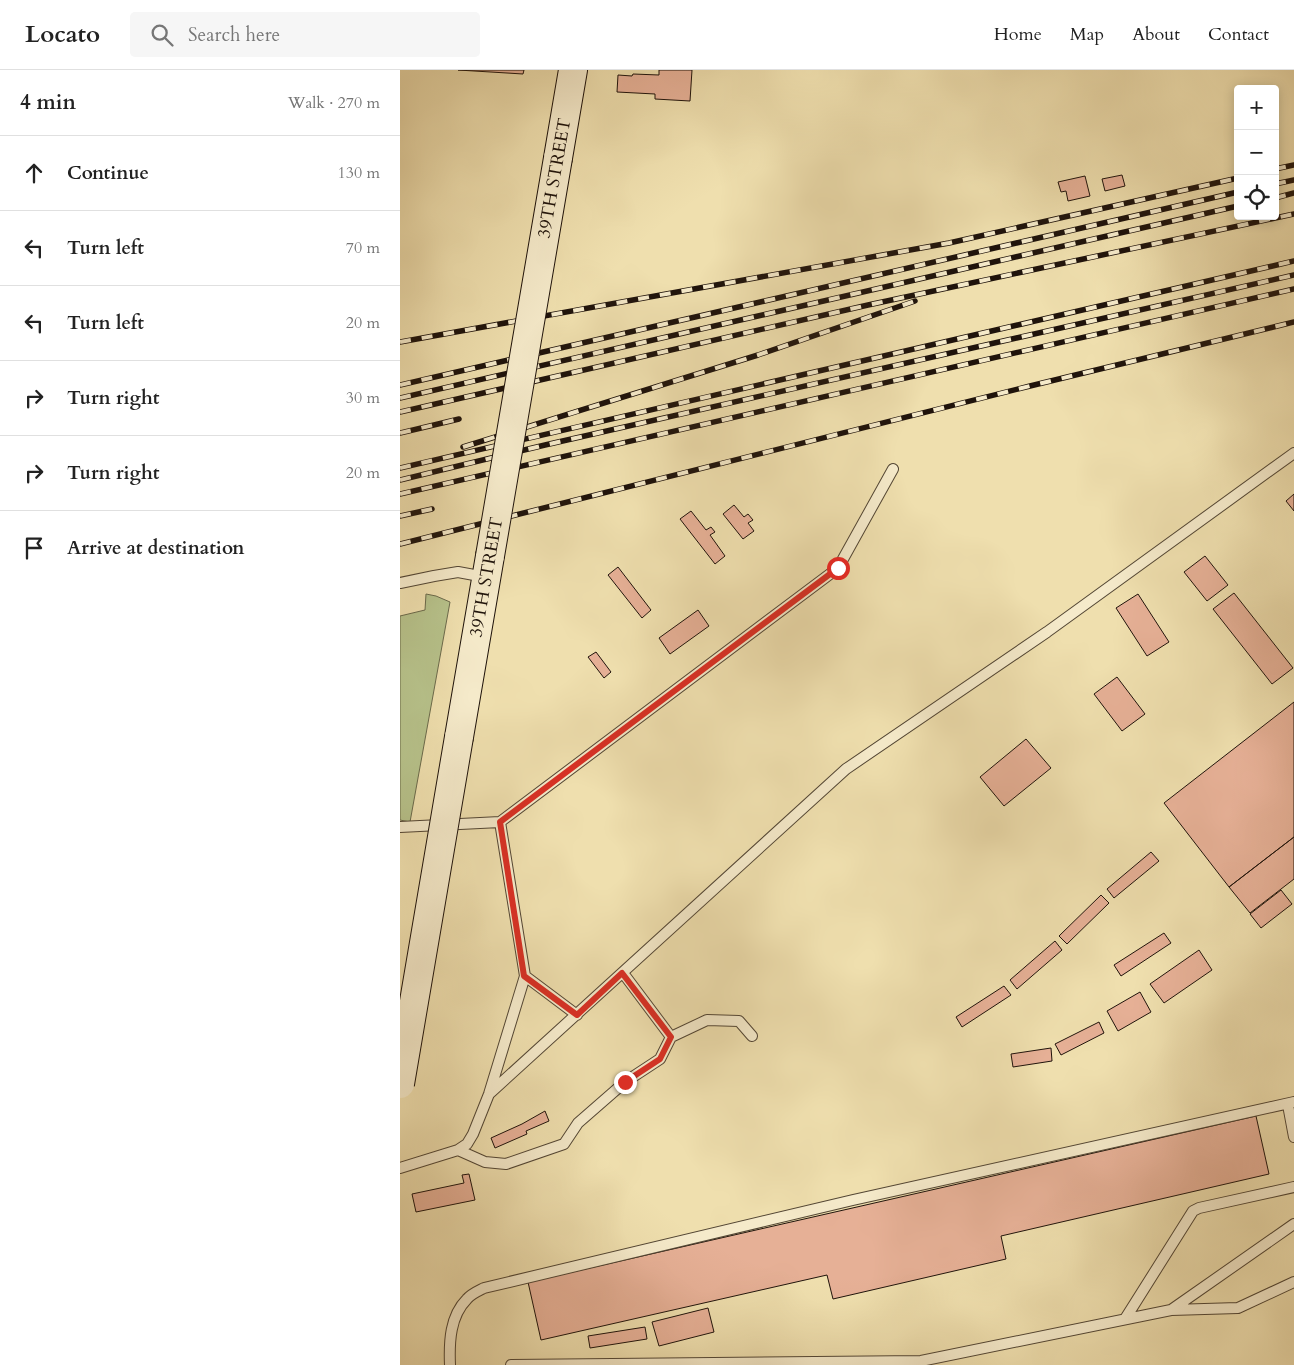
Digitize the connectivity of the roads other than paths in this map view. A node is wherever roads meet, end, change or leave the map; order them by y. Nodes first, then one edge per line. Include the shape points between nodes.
1 (573, 70) edge
2 (1294, 453) edge
3 (892, 470) dead end
4 (486, 578) junction
5 (400, 583) edge
6 (500, 822) junction
7 (400, 827) edge
8 (622, 973) junction
9 (524, 976) junction
10 (577, 1015) junction
11 (752, 1036) dead end
12 (671, 1037) junction
13 (400, 1084) edge
14 (489, 1094) junction
15 (1291, 1104) edge
16 (1294, 1138) edge
17 (458, 1150) junction
18 (400, 1168) edge
19 (1294, 1187) edge
20 (1294, 1224) edge
21 (1294, 1282) edge
22 (1171, 1310) junction
23 (1124, 1319) junction
24 (450, 1365) edge
25 (510, 1365) edge

1 - 4 main road, 39TH STREET, bridge
2 - 8 lane via 1047,632 846,769
3 - 6 lane via 838,568
4 - 5 lane via 458,572
4 - 13 main road, 39TH STREET, bridge
6 - 7 lane
6 - 9 lane
8 - 10 lane
8 - 12 lane
9 - 10 lane
9 - 14 lane
10 - 14 lane
11 - 12 lane via 739,1021 707,1020
12 - 17 lane via 660,1059 625,1082 578,1123 564,1144 506,1164 485,1162
14 - 17 lane via 473,1134
15 - 16 lane
15 - 24 lane via 854,1200 484,1288 467,1298 455,1316 449,1346
17 - 18 lane
19 - 23 lane via 1193,1211
20 - 22 lane
21 - 22 lane via 1238,1308
22 - 23 lane
23 - 25 lane via 921,1361

